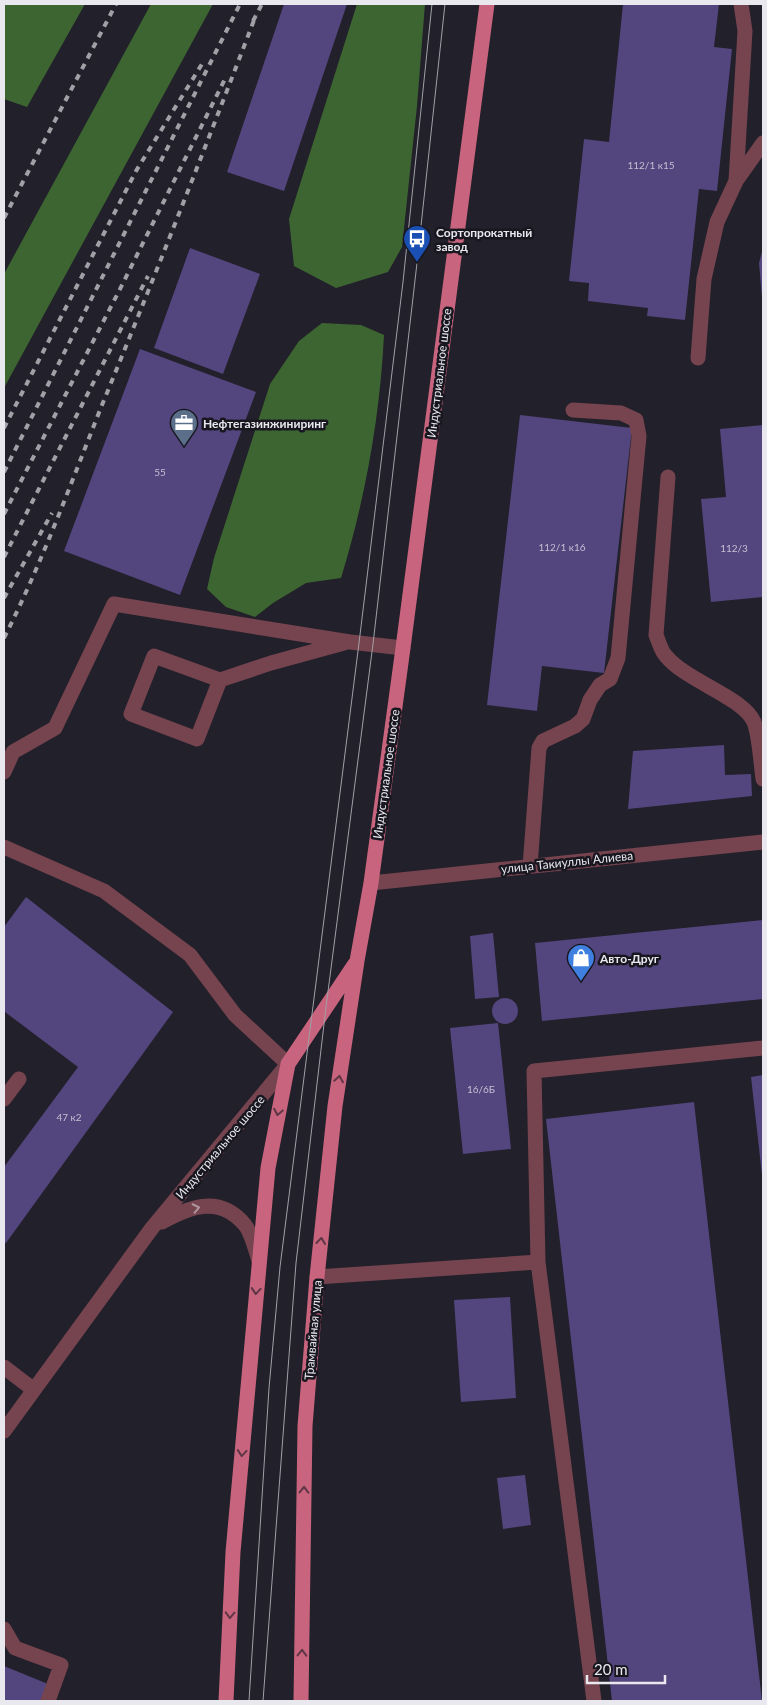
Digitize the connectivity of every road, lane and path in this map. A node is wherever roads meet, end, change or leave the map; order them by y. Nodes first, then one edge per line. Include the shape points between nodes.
1 (487, 4) edge
2 (741, 4) edge
3 (763, 143) edge
4 (736, 181) junction
5 (698, 358) dead end
6 (573, 410) dead end
7 (668, 477) dead end
8 (350, 642) junction
9 (403, 648) junction
10 (220, 680) junction
11 (4, 772) edge
12 (763, 779) edge
13 (763, 842) edge
14 (4, 847) edge
15 (530, 866) junction
16 (371, 883) junction
17 (357, 961) junction
18 (763, 1048) edge
19 (288, 1064) junction
20 (19, 1080) dead end
21 (4, 1099) edge
22 (152, 1228) junction
23 (259, 1261) junction
24 (538, 1262) junction
25 (317, 1277) junction
26 (4, 1367) edge
27 (34, 1390) junction
28 (4, 1431) edge
29 (4, 1629) edge
30 (48, 1701) edge
31 (226, 1701) edge
32 (301, 1701) edge
33 (594, 1701) edge

1 - 9 main road, Индустриальное шоссе
2 - 4 street via 745,31
3 - 4 street
4 - 5 street via 717,222 704,279
6 - 15 street via 621,413 636,420 639,436 621,630 618,658 610,679 600,685 583,719 543,741 539,748
7 - 12 street via 656,636 665,656 672,662 748,711 754,723
8 - 9 street
8 - 10 street
8 - 11 street via 114,604 55,728 13,752
9 - 16 main road, Индустриальное шоссе
10 - 10 street via 154,656 131,714 198,739
13 - 15 street, улица Такиуллы Алиева
14 - 19 street via 104,891 190,955 235,1015
15 - 16 street, улица Такиуллы Алиева
16 - 17 main road, Индустриальное шоссе
17 - 19 main road, Индустриальное шоссе
25 -> 17 main road, Трамвайная улица via 335,1106
18 - 24 street via 534,1071
19 - 22 street, Индустриальное шоссе
19 -> 23 main road via 268,1168
20 - 21 street
22 -> 23 street via 182,1211 208,1206 226,1208 246,1226
22 - 27 street, Индустриальное шоссе
23 -> 31 main road via 233,1552
24 - 25 street
24 - 33 street
32 -> 25 main road, Трамвайная улица via 304,1426
26 - 27 street
27 - 28 street, Индустриальное шоссе
29 - 30 street via 15,1648 61,1665

